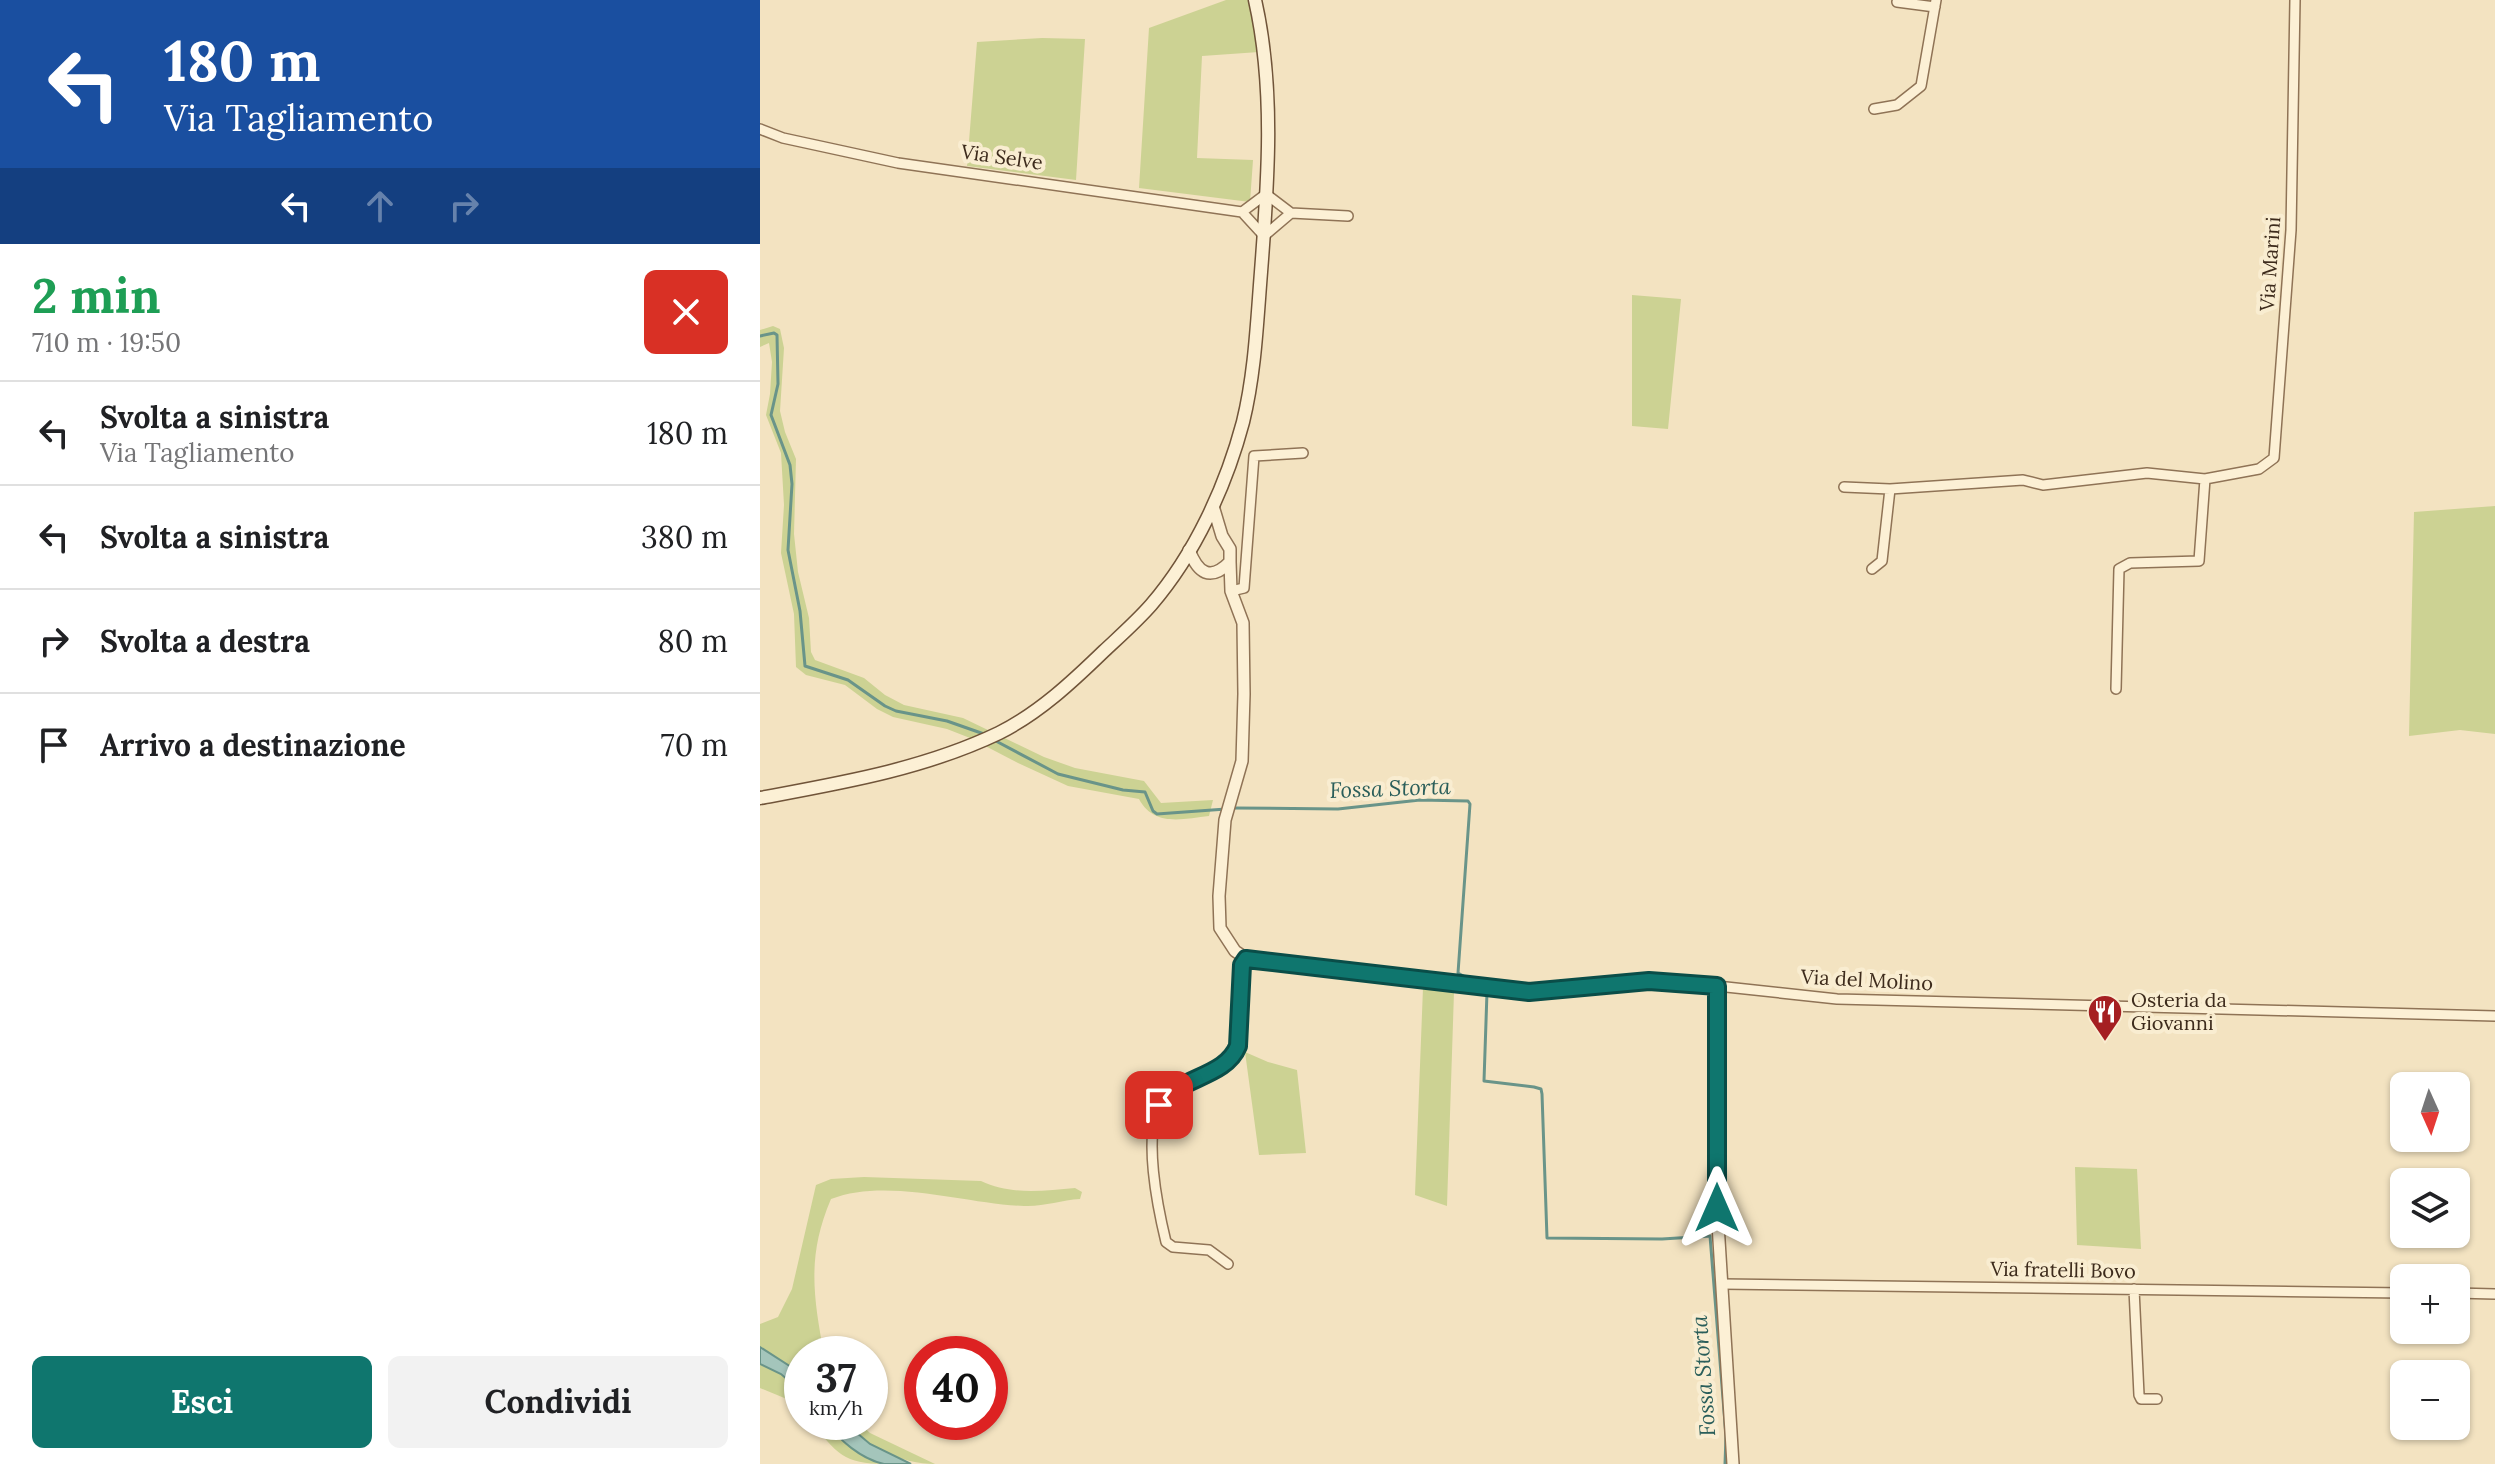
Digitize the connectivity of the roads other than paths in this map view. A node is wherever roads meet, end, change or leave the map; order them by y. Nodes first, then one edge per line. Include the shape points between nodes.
1 (1255, 0) edge
2 (2295, 0) edge
3 (1897, 2) dead end
4 (1935, 4) edge
5 (1874, 109) dead end
6 (760, 129) edge
7 (1266, 194) junction
8 (1242, 212) junction
9 (1291, 213) junction
10 (1348, 216) dead end
11 (1264, 236) junction
12 (1303, 453) dead end
13 (2205, 479) junction
14 (1844, 487) dead end
15 (1890, 489) junction
16 (1213, 506) junction
17 (1197, 536) junction
18 (1222, 536) junction
19 (1189, 550) junction
20 (1230, 562) junction
21 (1872, 569) dead end
22 (1200, 570) junction
23 (1213, 573) junction
24 (1173, 574) junction
25 (1231, 591) junction
26 (2116, 689) dead end
27 (760, 798) edge
28 (1246, 959) junction
29 (1717, 986) junction
30 (2495, 1016) edge
31 (1228, 1264) dead end
32 (1722, 1284) junction
33 (2134, 1289) junction
34 (2390, 1293) edge
35 (2470, 1293) edge
36 (2495, 1294) edge
37 (2157, 1399) dead end
38 (1733, 1464) edge

1 - 7 main road via 1266,77
2 - 13 street, Via Marini via 2291,230 2274,458 2259,469
3 - 4 street
4 - 5 street via 1921,86 1897,105
6 - 8 street, Via Selve via 898,163
7 - 8 street
7 - 9 street
7 - 11 main road
8 - 11 street
9 - 10 street
9 - 11 street
11 - 16 main road via 1243,422
12 - 25 street via 1254,456 1244,588
13 - 15 street, Via Marini via 2147,473 2043,485 2023,480
13 - 26 street via 2199,561 2126,563 2119,569
14 - 15 street, Via Marini
15 - 21 street via 1882,561
16 - 17 main road
16 - 18 street
17 - 18 street
17 - 19 main road
18 - 20 street
19 - 22 street
19 - 24 main road
20 - 23 street
20 - 25 street
22 - 23 street
22 - 24 street
23 - 25 street
24 - 27 main road via 1152,604 1087,668 1002,731 884,773
25 - 28 street via 1243,623 1242,761 1225,820 1220,928
28 - 29 street via 1544,992 1649,981
28 - 31 street via 1235,1053 1216,1069 1171,1091 1159,1105 1154,1123 1154,1184 1166,1242 1209,1250
29 - 30 street, Via del Molino via 1837,999
29 - 32 street
32 - 33 street, Via fratelli Bovo
32 - 38 street
33 - 34 street, Via fratelli Bovo
33 - 37 street via 2139,1395
35 - 36 street

